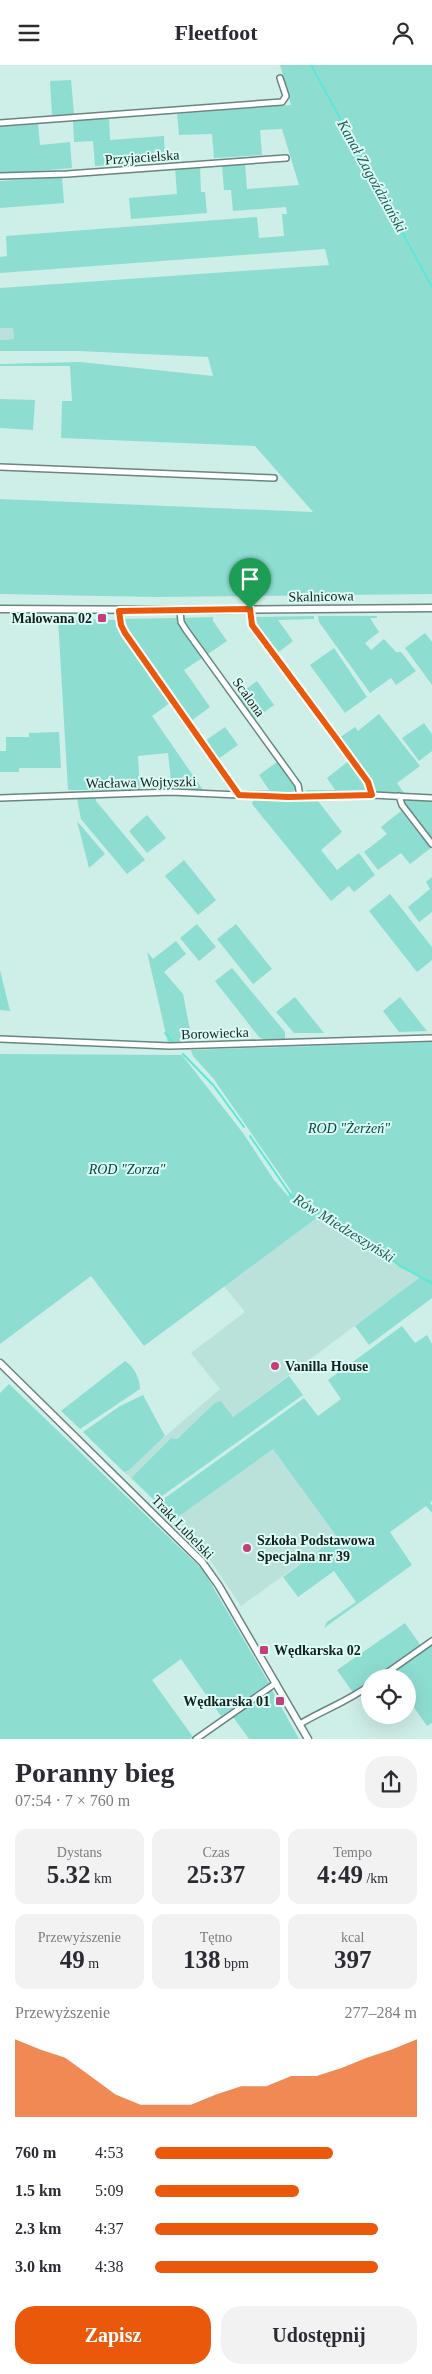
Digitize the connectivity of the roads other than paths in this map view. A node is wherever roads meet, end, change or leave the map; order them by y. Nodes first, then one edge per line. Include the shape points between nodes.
1 (280, 78) dead end
2 (0, 123) edge
3 (286, 158) dead end
4 (0, 176) edge
5 (0, 467) edge
6 (274, 478) dead end
7 (432, 608) edge
8 (0, 609) edge
9 (250, 609) junction
10 (119, 611) junction
11 (180, 611) junction
12 (239, 795) junction
13 (372, 795) junction
14 (300, 796) junction
15 (399, 796) junction
16 (0, 798) edge
17 (432, 798) edge
18 (432, 844) edge
19 (432, 1038) edge
20 (0, 1039) edge
21 (0, 1363) edge
22 (432, 1641) edge
23 (392, 1669) edge
24 (276, 1683) junction
25 (361, 1691) edge
26 (300, 1723) junction
27 (196, 1739) edge
28 (308, 1739) edge

1 - 2 street via 286,96 282,103
3 - 4 street, Przyjacielska
5 - 6 street
7 - 9 street, Skalnicowa
8 - 10 street, Skalnicowa
9 - 11 street, Skalnicowa
9 - 13 street via 252,625 368,782
10 - 11 street, Skalnicowa
10 - 12 street via 125,633
11 - 14 street, Scalona via 186,630 298,785
12 - 14 street, Wacława Wojtyszki
12 - 16 street, Wacława Wojtyszki via 171,792
13 - 14 street, Wacława Wojtyszki
13 - 15 street, Wacława Wojtyszki
15 - 17 street, Wacława Wojtyszki
15 - 18 street via 402,805
19 - 20 street, Borowiecka via 170,1046
21 - 24 street, Trakt Lubelski via 202,1562
22 - 23 street
24 - 26 street, Trakt Lubelski
24 - 27 street
25 - 26 street via 344,1703 324,1709
26 - 28 street, Trakt Lubelski

